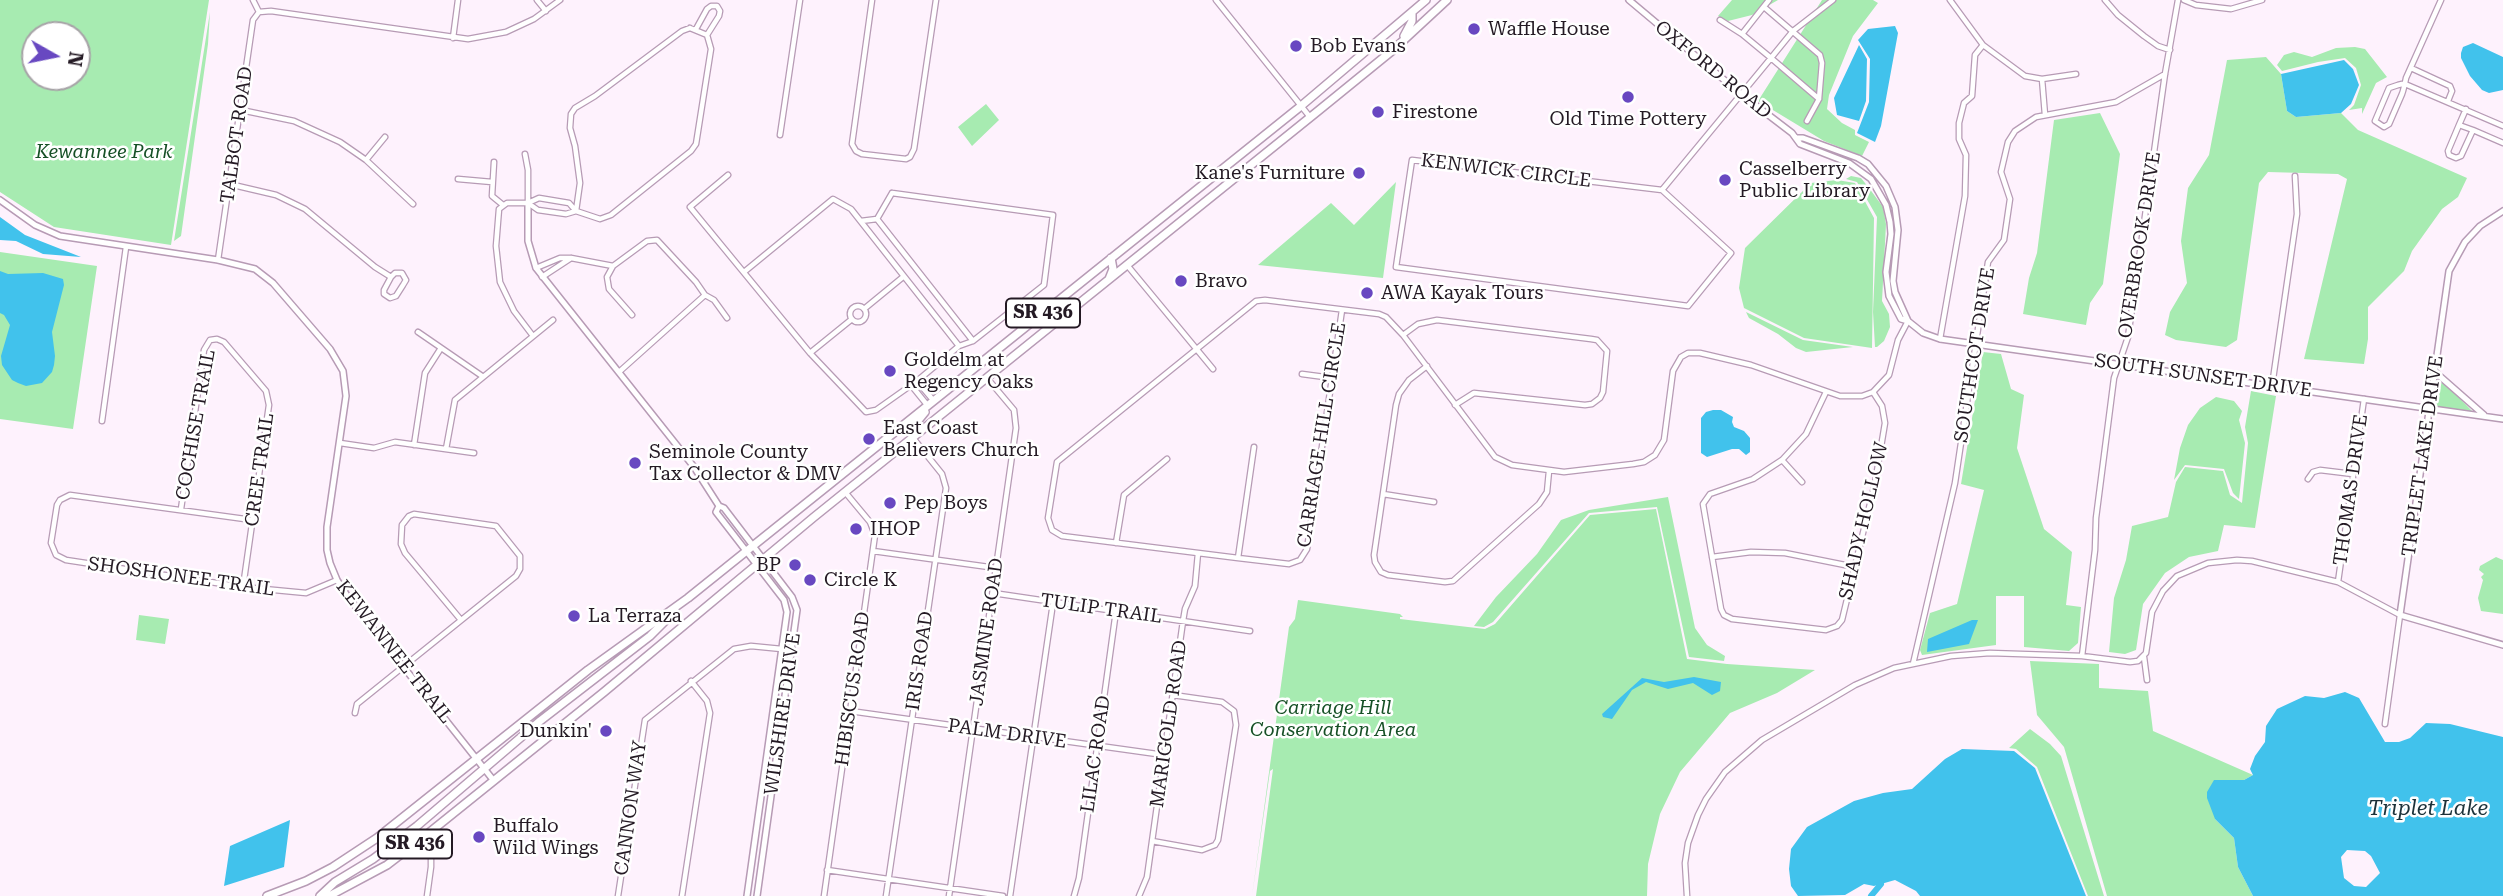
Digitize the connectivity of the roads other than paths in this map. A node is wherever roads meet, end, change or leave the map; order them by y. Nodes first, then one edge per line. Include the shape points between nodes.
1 (253, 0) edge
2 (458, 0) edge
3 (537, 0) edge
4 (560, 0) edge
5 (800, 0) edge
6 (872, 0) edge
7 (936, 0) edge
8 (1216, 0) edge
9 (1427, 0) edge
10 (1447, 0) edge
11 (1629, 0) edge
12 (1769, 0) edge
13 (1833, 0) edge
14 (1950, 0) edge
15 (2105, 0) edge
16 (2181, 0) edge
17 (2262, 0) edge
18 (2440, 1) edge
19 (1764, 7) junction
20 (546, 11) junction
21 (259, 12) junction
22 (1412, 12) junction
23 (1720, 20) dead end
24 (1425, 21) junction
25 (696, 29) junction
26 (1793, 31) junction
27 (1742, 34) junction
28 (707, 35) junction
29 (453, 38) junction
30 (1400, 43) junction
31 (1983, 44) junction
32 (2170, 50) junction
33 (1771, 58) junction
34 (2410, 68) junction
35 (2076, 74) dead end
36 (2165, 74) junction
37 (2042, 79) junction
38 (2404, 84) junction
39 (1741, 94) junction
40 (1819, 99) junction
41 (2448, 102) junction
42 (1301, 106) junction
43 (2466, 109) junction
44 (241, 110) junction
45 (2045, 115) junction
46 (1310, 118) junction
47 (1807, 121) dead end
48 (2459, 125) junction
49 (2503, 126) edge
50 (2473, 130) junction
51 (780, 135) dead end
52 (385, 136) dead end
53 (2503, 143) edge
54 (525, 154) dead end
55 (366, 160) junction
56 (494, 162) dead end
57 (729, 175) dead end
58 (2295, 176) dead end
59 (458, 179) dead end
60 (492, 182) junction
61 (229, 184) junction
62 (1662, 190) junction
63 (0, 200) edge
64 (528, 203) junction
65 (412, 204) dead end
66 (503, 205) junction
67 (576, 211) junction
68 (2503, 211) edge
69 (877, 219) junction
70 (861, 221) junction
71 (1134, 240) junction
72 (126, 247) junction
73 (571, 258) junction
74 (1111, 258) junction
75 (218, 260) junction
76 (1127, 265) junction
77 (613, 266) junction
78 (536, 268) junction
79 (744, 272) junction
80 (391, 276) junction
81 (542, 277) junction
82 (903, 277) junction
83 (1109, 280) junction
84 (705, 295) junction
85 (1016, 307) junction
86 (864, 309) junction
87 (1342, 310) junction
88 (1008, 314) junction
89 (632, 315) dead end
90 (727, 318) dead end
91 (852, 319) junction
92 (553, 320) dead end
93 (1908, 321) junction
94 (1030, 324) junction
95 (1022, 330) junction
96 (418, 332) dead end
97 (1403, 335) junction
98 (533, 336) junction
99 (1940, 339) junction
100 (210, 340) joint
101 (973, 341) junction
102 (1976, 343) junction
103 (959, 346) junction
104 (441, 348) junction
105 (1196, 349) junction
106 (810, 353) junction
107 (2119, 364) junction
108 (1427, 366) junction
109 (1213, 369) dead end
110 (618, 372) junction
111 (2435, 372) junction
112 (1302, 374) dead end
113 (482, 376) junction
114 (987, 378) junction
115 (1332, 378) junction
116 (917, 381) junction
117 (911, 385) junction
118 (2272, 386) junction
119 (1826, 392) junction
120 (1873, 392) junction
121 (2364, 399) junction
122 (931, 403) junction
123 (1455, 405) junction
124 (2430, 409) junction
125 (2487, 417) junction
126 (2503, 419) edge
127 (102, 421) dead end
128 (899, 429) junction
129 (912, 438) junction
130 (340, 443) junction
131 (414, 445) junction
132 (1254, 447) dead end
133 (446, 449) junction
134 (474, 453) dead end
135 (887, 458) junction
136 (1167, 459) dead end
137 (1782, 460) junction
138 (1549, 471) junction
139 (2353, 474) junction
140 (2308, 479) dead end
141 (1802, 482) dead end
142 (845, 492) junction
143 (1383, 494) junction
144 (1434, 502) dead end
145 (719, 506) junction
146 (181, 509) junction
147 (252, 520) junction
148 (1116, 543) junction
149 (753, 546) junction
150 (873, 551) junction
151 (746, 552) junction
152 (1198, 553) junction
153 (1712, 557) junction
154 (763, 558) junction
155 (1238, 558) junction
156 (934, 561) junction
157 (756, 564) junction
158 (1854, 567) junction
159 (996, 568) junction
160 (337, 580) junction
161 (2337, 582) junction
162 (243, 586) junction
163 (993, 593) junction
164 (792, 597) junction
165 (688, 598) junction
166 (784, 600) junction
167 (1053, 603) junction
168 (1116, 611) junction
169 (2400, 615) junction
170 (460, 620) junction
171 (1182, 621) junction
172 (1250, 631) dead end
173 (2503, 645) edge
174 (783, 649) junction
175 (792, 650) junction
176 (2082, 656) junction
177 (2144, 657) junction
178 (1913, 663) junction
179 (404, 666) junction
180 (2147, 680) dead end
181 (691, 681) junction
182 (1173, 695) junction
183 (850, 711) junction
184 (355, 713) dead end
185 (912, 720) junction
186 (2385, 724) dead end
187 (972, 729) junction
188 (1034, 738) junction
189 (1097, 747) junction
190 (1164, 755) junction
191 (478, 760) junction
192 (485, 769) junction
193 (494, 780) junction
194 (757, 826) junction
195 (767, 827) junction
196 (419, 840) junction
197 (1152, 841) junction
198 (827, 870) junction
199 (888, 880) junction
200 (351, 886) junction
201 (950, 888) junction
202 (267, 896) edge
203 (320, 896) edge
204 (329, 896) edge
205 (337, 896) edge
206 (427, 896) edge
207 (618, 896) edge
208 (682, 896) edge
209 (747, 896) edge
210 (757, 896) edge
211 (824, 896) edge
212 (886, 896) edge
213 (949, 896) edge
214 (1003, 896) edge
215 (1010, 896) edge
216 (1074, 896) edge
217 (1139, 896) edge
218 (1687, 896) edge

1 - 21 street
2 - 29 street
3 - 20 street
4 - 20 street
5 - 51 street
6 - 7 street via 851,138 853,148 862,154 902,159 910,157 914,149
8 - 42 street
9 - 22 main road, SR 436
9 - 24 main road
10 - 24 main road, SR 436
11 - 39 street, OXFORD ROAD
12 - 19 street
13 - 26 street
14 - 31 street
15 - 32 street via 2144,36
16 - 17 street via 2231,9
16 - 32 street, OVERBROOK DRIVE
18 - 34 street
19 - 26 street
19 - 27 street
20 - 29 street via 506,32
21 - 29 street
21 - 44 street, TALBOT ROAD via 253,20
22 - 30 main road
22 - 42 main road, SR 436
23 - 27 street
24 - 30 main road, SR 436
25 - 28 street
25 - 28 street via 707,9 717,6 720,13
25 - 67 street via 682,31 571,114 579,183
26 - 33 street
26 - 40 street via 1820,56
27 - 33 street
28 - 67 street via 712,48 698,136 691,150 611,215 600,219
30 - 46 main road, SR 436
31 - 37 street via 2025,76
31 - 99 street via 1975,55 1972,96 1964,103 1959,123 1966,155 1965,195
32 - 36 street, OVERBROOK DRIVE
33 - 39 street
33 - 40 street
34 - 38 street
34 - 41 street via 2450,86
35 - 37 street
36 - 45 street, SOUTHCOT DRIVE via 2116,102
36 - 107 street, OVERBROOK DRIVE via 2129,333
37 - 45 street
38 - 38 street via 2389,124 2377,124 2388,89
38 - 41 street
39 - 62 street
39 - 93 street, OXFORD ROAD via 1800,144 1857,168 1880,191 1891,234 1886,284 1901,319
40 - 47 street
41 - 43 street
42 - 46 street
42 - 71 main road, SR 436
43 - 48 street
43 - 49 street
44 - 55 street via 306,126
44 - 61 street, TALBOT ROAD
45 - 102 street, SOUTHCOT DRIVE via 2027,120 2008,142 2001,172 2010,199 2004,240 1987,262
46 - 76 main road, SR 436
48 - 50 street
48 - 50 street via 2448,152 2455,158 2461,156
50 - 53 street
52 - 55 street
54 - 64 street
55 - 65 street
56 - 60 street
57 - 79 street via 690,207
58 - 118 street via 2297,214
59 - 60 street
60 - 66 street via 492,196
61 - 75 street, TALBOT ROAD
61 - 80 street via 276,195 305,209
62 - 62 street, KENWICK CIRCLE via 1412,160 1396,267 1688,306 1731,253
63 - 72 street, KEWANNEE TRAIL via 51,233
64 - 66 street
64 - 67 street via 538,210
64 - 67 street via 539,198 569,203
64 - 78 street via 528,241
66 - 98 street via 497,216 500,282
68 - 111 street, TRIPLET LAKE DRIVE via 2480,226 2456,254 2446,286
69 - 70 street
69 - 85 street via 891,193 1053,215 1044,285
69 - 101 street
70 - 79 street via 833,199
70 - 82 street
71 - 74 main road, SR 436
71 - 76 main road
72 - 75 street, KEWANNEE TRAIL
72 - 127 street
73 - 77 street
73 - 78 street
73 - 81 street
74 - 83 main road
74 - 94 main road, SR 436
75 - 130 street, KEWANNEE TRAIL via 266,275 338,360 346,396
76 - 83 main road, SR 436
76 - 105 street
77 - 84 street via 647,241 656,240
77 - 89 street via 607,277 609,289
78 - 81 street
79 - 106 street
80 - 80 street via 402,273 406,280 390,298 384,290
81 - 110 street
82 - 86 street
82 - 103 street
83 - 114 main road, SR 436
84 - 90 street
84 - 110 street
85 - 88 street
85 - 94 street
86 - 91 street via 863,320
86 - 91 street via 853,308
87 - 97 street via 1386,317
87 - 105 street via 1256,301
87 - 115 street, CARRIAGE HILL CIRCLE
88 - 95 street
88 - 101 street
91 - 106 street
92 - 98 street
93 - 99 street, OXFORD ROAD
93 - 120 street via 1889,375
94 - 95 main road, SR 436
95 - 122 main road, SR 436
96 - 104 street
97 - 108 street
97 - 123 street via 1418,324 1437,320 1597,340 1606,351 1603,392 1592,404 1474,393
98 - 113 street
99 - 102 street, OXFORD ROAD
100 - 146 street, COCHISE TRAIL via 204,350
100 - 147 street, CREE TRAIL via 224,342 268,396
101 - 103 street
102 - 107 street, SOUTH SUNSET DRIVE
102 - 178 street, SOUTHCOT DRIVE via 1955,483
103 - 116 street
104 - 113 street
104 - 131 street via 425,373
105 - 109 street
105 - 148 street, CARRIAGE HILL CIRCLE via 1057,462 1048,518 1052,530 1062,536
106 - 117 street via 866,412
107 - 118 street, SOUTH SUNSET DRIVE
107 - 176 street, OVERBROOK DRIVE
108 - 123 street
108 - 143 street via 1399,394
110 - 145 street via 694,467
111 - 124 street, TRIPLET LAKE DRIVE
111 - 125 street
112 - 115 street
113 - 133 street via 453,404
114 - 129 main road, SR 436
114 - 159 street, JASMINE ROAD via 1017,418
115 - 155 street, CARRIAGE HILL CIRCLE via 1304,555 1289,564
116 - 117 street
116 - 122 street
117 - 122 street
118 - 121 street, SOUTH SUNSET DRIVE
119 - 120 street via 1851,397
119 - 137 street, SHADY HOLLOW via 1806,434
119 - 138 street via 1751,365 1688,353 1673,371 1665,432 1655,455 1633,464
120 - 158 street, SHADY HOLLOW via 1885,423
121 - 124 street, SOUTH SUNSET DRIVE
121 - 139 street, THOMAS DRIVE
122 - 128 main road, SR 436
122 - 129 main road via 916,423
123 - 138 street via 1495,457
124 - 125 street, SOUTH SUNSET DRIVE
124 - 169 street, TRIPLET LAKE DRIVE
125 - 126 street, SOUTH SUNSET DRIVE
128 - 135 main road via 900,440
128 - 149 main road, SR 436
129 - 135 main road, SR 436
129 - 156 street, IRIS ROAD via 945,480
130 - 131 street via 374,448 389,442
130 - 160 street, KEWANNEE TRAIL via 326,540
131 - 133 street
132 - 155 street
133 - 134 street
135 - 142 main road, SR 436
136 - 148 street via 1124,495
137 - 141 street
137 - 153 street, SHADY HOLLOW via 1753,479 1707,498 1703,510
138 - 143 street via 1544,498 1453,581 1388,575 1377,568 1374,555
139 - 140 street via 2320,470
139 - 161 street, THOMAS DRIVE
142 - 150 street, HIBISCUS ROAD via 874,528
142 - 154 main road, SR 436
143 - 144 street
145 - 149 street
145 - 151 street via 716,512
146 - 147 street
146 - 162 street, SHOSHONEE TRAIL via 70,495 57,505 52,549 66,561
147 - 162 street, CREE TRAIL
148 - 152 street, CARRIAGE HILL CIRCLE
149 - 151 main road, SR 436
149 - 154 street
150 - 156 street
150 - 183 street, HIBISCUS ROAD
151 - 157 street
151 - 165 main road, SR 436
152 - 155 street, CARRIAGE HILL CIRCLE
152 - 171 street, MARIGOLD ROAD via 1195,586
153 - 158 street via 1785,553
153 - 158 street, SHADY HOLLOW via 1724,615 1826,630 1842,620
154 - 157 main road, SR 436
154 - 164 street
156 - 159 street
156 - 185 street, IRIS ROAD
157 - 166 street
157 - 193 main road, SR 436
159 - 163 street, JASMINE ROAD
160 - 162 street, SHOSHONEE TRAIL via 306,593
160 - 179 street, KEWANNEE TRAIL
161 - 169 street
161 - 177 street via 2237,560 2193,568 2177,576 2155,604
163 - 167 street, TULIP TRAIL
163 - 187 street, JASMINE ROAD
164 - 166 street
164 - 175 street, WILSHIRE DRIVE via 797,620
165 - 191 main road, SR 436 via 588,670
165 - 192 main road via 650,636
166 - 174 street, WILSHIRE DRIVE via 788,619
167 - 168 street, TULIP TRAIL
167 - 188 street
168 - 171 street, TULIP TRAIL
168 - 189 street, LILAC ROAD
169 - 173 street
169 - 186 street, TRIPLET LAKE DRIVE
170 - 170 street via 405,553 402,525 409,516 496,526 520,556 516,576
170 - 179 street
171 - 172 street, TULIP TRAIL
171 - 182 street, MARIGOLD ROAD
174 - 175 street
174 - 181 street via 734,649
174 - 194 street, WILSHIRE DRIVE
175 - 195 street, WILSHIRE DRIVE
176 - 177 street via 2130,662
176 - 178 street via 1971,654
177 - 180 street
178 - 218 street via 1855,685 1762,740 1726,772 1706,799 1688,843
179 - 184 street via 357,704
179 - 191 street, KEWANNEE TRAIL
181 - 207 street, CANNON WAY via 645,720
181 - 208 street via 707,701 710,713
182 - 190 street, MARIGOLD ROAD
182 - 197 street via 1230,706 1236,718 1232,752 1215,845 1202,849
183 - 185 street, PALM DRIVE
183 - 198 street, HIBISCUS ROAD
185 - 187 street, PALM DRIVE
185 - 199 street, IRIS ROAD
187 - 188 street, PALM DRIVE
187 - 201 street, JASMINE ROAD
188 - 189 street, PALM DRIVE
188 - 215 street
189 - 190 street, PALM DRIVE
189 - 216 street, LILAC ROAD
190 - 197 street, MARIGOLD ROAD
191 - 192 street, KEWANNEE TRAIL
191 - 202 main road, SR 436 via 368,845 306,881
192 - 193 street, KEWANNEE TRAIL
192 - 203 main road via 417,827
193 - 196 main road, SR 436
194 - 195 street
194 - 209 street, WILSHIRE DRIVE
195 - 210 street, WILSHIRE DRIVE
196 - 200 main road, SR 436
196 - 206 street via 431,855
197 - 217 street, MARIGOLD ROAD
198 - 199 street
198 - 211 street, HIBISCUS ROAD
199 - 201 street
199 - 212 street, IRIS ROAD
200 - 204 main road, SR 436
200 - 205 main road
201 - 213 street, JASMINE ROAD
201 - 214 street

